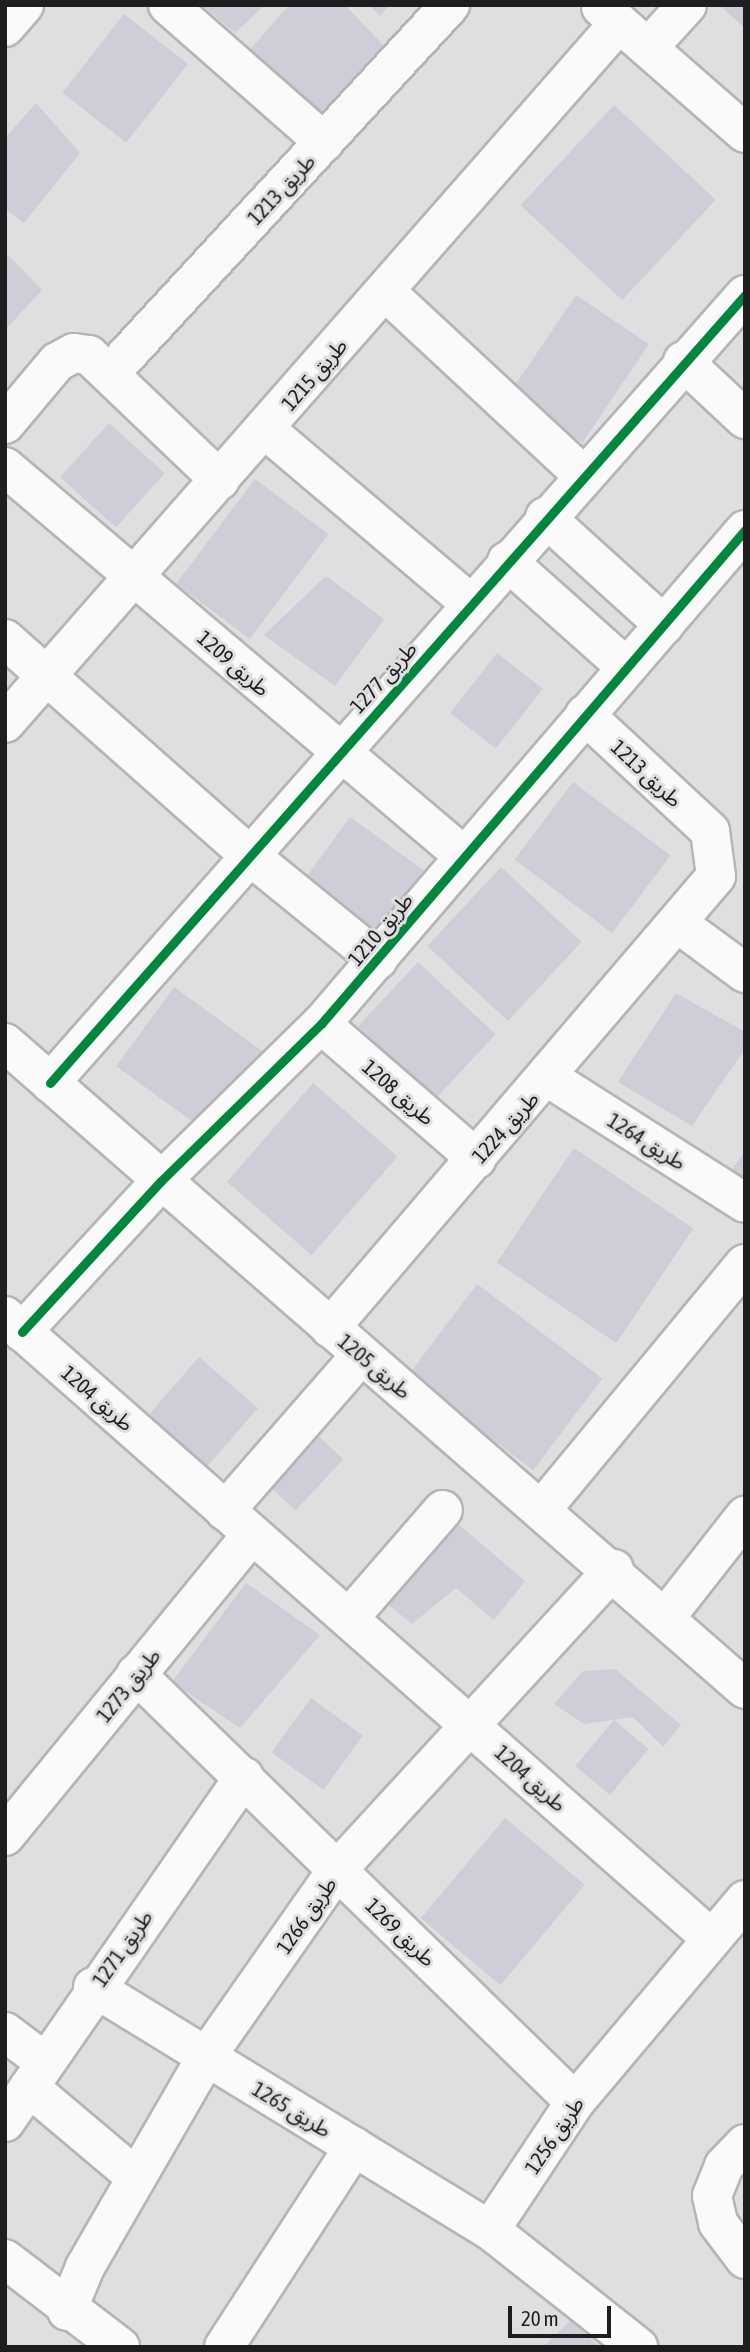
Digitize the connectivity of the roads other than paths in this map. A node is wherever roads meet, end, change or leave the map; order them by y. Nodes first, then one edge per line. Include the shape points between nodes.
1 (24, 5) edge
2 (168, 5) edge
3 (450, 5) edge
4 (687, 5) edge
5 (610, 14) edge
6 (5, 27) edge
7 (648, 48) junction
8 (745, 133) edge
9 (324, 142) junction
10 (386, 292) junction
11 (745, 295) edge
12 (683, 361) junction
13 (110, 373) junction
14 (745, 419) edge
15 (5, 424) edge
16 (266, 430) junction
17 (5, 467) edge
18 (583, 475) junction
19 (220, 480) junction
20 (545, 517) junction
21 (745, 530) edge
22 (506, 561) junction
23 (136, 579) junction
24 (471, 604) junction
25 (664, 625) junction
26 (5, 639) edge
27 (625, 666) junction
28 (47, 675) junction
29 (584, 715) junction
30 (5, 723) edge
31 (339, 753) junction
32 (714, 842) joint
33 (249, 855) junction
34 (464, 856) junction
35 (680, 925) junction
36 (378, 960) junction
37 (745, 972) edge
38 (321, 1024) junction
39 (5, 1044) edge
40 (549, 1078) junction
41 (50, 1083) junction
42 (477, 1159) junction
43 (161, 1181) junction
44 (745, 1203) edge
45 (745, 1264) edge
46 (14, 1324) edge
47 (330, 1328) junction
48 (362, 1355) junction
49 (542, 1508) junction
50 (443, 1510) dead end
51 (745, 1516) edge
52 (238, 1522) junction
53 (614, 1569) junction
54 (349, 1618) junction
55 (665, 1618) junction
56 (136, 1674) junction
57 (745, 1689) edge
58 (471, 1724) junction
59 (244, 1777) junction
60 (5, 1836) edge
61 (337, 1870) junction
62 (745, 1900) edge
63 (712, 1938) junction
64 (93, 1987) junction
65 (5, 2032) edge
66 (206, 2057) junction
67 (37, 2074) junction
68 (575, 2102) junction
69 (5, 2122) edge
70 (745, 2144) edge
71 (354, 2147) junction
72 (136, 2177) junction
73 (489, 2230) junction
74 (5, 2259) edge
75 (745, 2259) edge
76 (67, 2311) junction
77 (120, 2347) edge
78 (224, 2347) edge
79 (638, 2347) edge

1 - 6 street
2 - 9 street
3 - 9 street, طريق 1213
4 - 7 street
5 - 7 street
5 - 10 street, طريق 1215
7 - 8 street
9 - 13 street, طريق 1213
10 - 16 street, طريق 1215
10 - 18 street
11 - 12 street, طريق 1277
12 - 14 street
12 - 18 street, طريق 1277
13 - 15 street via 89,355 74,353 57,362
13 - 19 street
16 - 19 street, طريق 1215
16 - 24 street
17 - 23 street, طريق 1209
18 - 20 street, طريق 1277
19 - 23 street, طريق 1215
20 - 22 street, طريق 1277
20 - 25 street
21 - 25 street, طريق 1210
22 - 24 street, طريق 1277
22 - 27 street
23 - 28 street, طريق 1215
23 - 31 street, طريق 1209
24 - 31 street, طريق 1277
25 - 27 street, طريق 1210
26 - 28 street
27 - 29 street, طريق 1210
28 - 30 street, طريق 1215
28 - 33 street
29 - 32 street, طريق 1213
29 - 34 street, طريق 1210
31 - 33 street, طريق 1277
31 - 34 street, طريق 1209
32 - 35 street, طريق 1224 via 716,876
33 - 36 street
33 - 41 street, طريق 1277
34 - 36 street, طريق 1210
35 - 37 street
35 - 40 street, طريق 1224
36 - 38 street, طريق 1210
38 - 42 street, طريق 1208
38 - 43 street, طريق 1210
39 - 41 street, طريق 1205
40 - 42 street, طريق 1224
40 - 44 street, طريق 1264
41 - 43 street, طريق 1205
42 - 47 street, طريق 1224
43 - 46 street, طريق 1210
43 - 47 street, طريق 1205
45 - 49 street
46 - 52 street, طريق 1204
47 - 48 street, طريق 1205
48 - 49 street, طريق 1205
48 - 52 street, طريق 1273
49 - 53 street, طريق 1205
50 - 54 street
51 - 55 street
52 - 54 street, طريق 1204
52 - 56 street, طريق 1273
53 - 55 street, طريق 1205
53 - 58 street, طريق 1266
54 - 58 street, طريق 1204
55 - 57 street, طريق 1205
56 - 59 street, طريق 1269
56 - 60 street, طريق 1273
58 - 61 street, طريق 1266
58 - 63 street, طريق 1204
59 - 61 street, طريق 1269
59 - 64 street, طريق 1271
61 - 66 street, طريق 1266
61 - 68 street, طريق 1269
62 - 63 street, طريق 1256
63 - 68 street, طريق 1256
64 - 66 street, طريق 1265
64 - 67 street, طريق 1271
65 - 67 street
66 - 71 street, طريق 1265
66 - 72 street, طريق 1266
67 - 69 street, طريق 1271
67 - 72 street
68 - 73 street, طريق 1256
70 - 75 street via 724,2166 712,2196 718,2223
71 - 73 street, طريق 1265
71 - 78 street
72 - 76 street, طريق 1266
73 - 79 street
74 - 76 street
76 - 77 street

